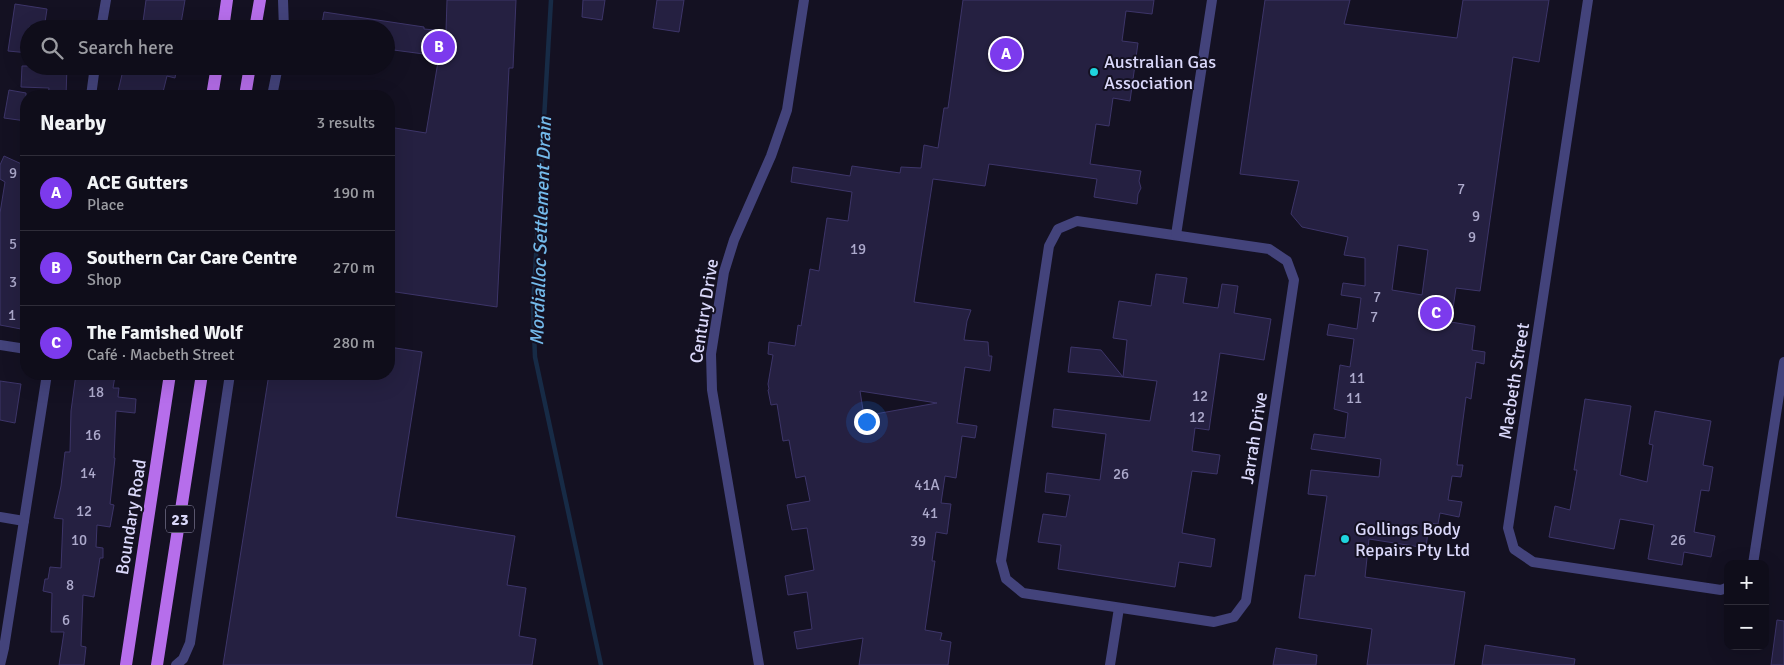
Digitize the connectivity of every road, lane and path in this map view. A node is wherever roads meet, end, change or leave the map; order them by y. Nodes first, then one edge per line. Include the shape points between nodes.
1 (106, 0) edge
2 (227, 0) edge
3 (260, 0) edge
4 (283, 0) edge
5 (804, 0) edge
6 (1212, 0) edge
7 (1588, 0) edge
8 (103, 20) edge
9 (224, 20) edge
10 (257, 20) edge
11 (284, 20) edge
12 (94, 75) edge
13 (216, 75) edge
14 (248, 75) edge
15 (276, 75) edge
16 (92, 90) edge
17 (213, 90) edge
18 (246, 90) edge
19 (273, 90) edge
20 (1176, 235) junction
21 (0, 345) edge
22 (20, 348) edge
23 (1784, 362) edge
24 (46, 380) edge
25 (169, 380) edge
26 (201, 380) edge
27 (229, 380) edge
28 (0, 517) edge
29 (24, 521) junction
30 (1754, 560) edge
31 (1724, 589) edge
32 (1118, 608) junction
33 (0, 665) edge
34 (126, 665) edge
35 (158, 665) edge
36 (176, 665) edge
37 (759, 665) edge
38 (1110, 665) edge

1 - 8 street
2 - 9 main road
3 - 10 main road
4 - 11 street
5 - 37 street, Century Drive via 787,110 728,257 711,354 712,390
6 - 20 street
7 - 31 street, Macbeth Street via 1508,528 1514,549 1532,562
12 - 16 street
13 - 17 main road
14 - 18 main road
15 - 19 street
20 - 32 street, Jarrah Drive via 1077,221 1058,229 1049,246 1001,561 1006,579 1023,593
20 - 32 street, Jarrah Drive via 1269,249 1287,261 1294,280 1246,600 1234,617 1214,622
21 - 22 street
23 - 30 street
24 - 29 street
25 - 34 main road, Boundary Road / 23
26 - 35 main road, 23
27 - 36 street via 190,644
28 - 29 street
29 - 33 street
32 - 38 street

